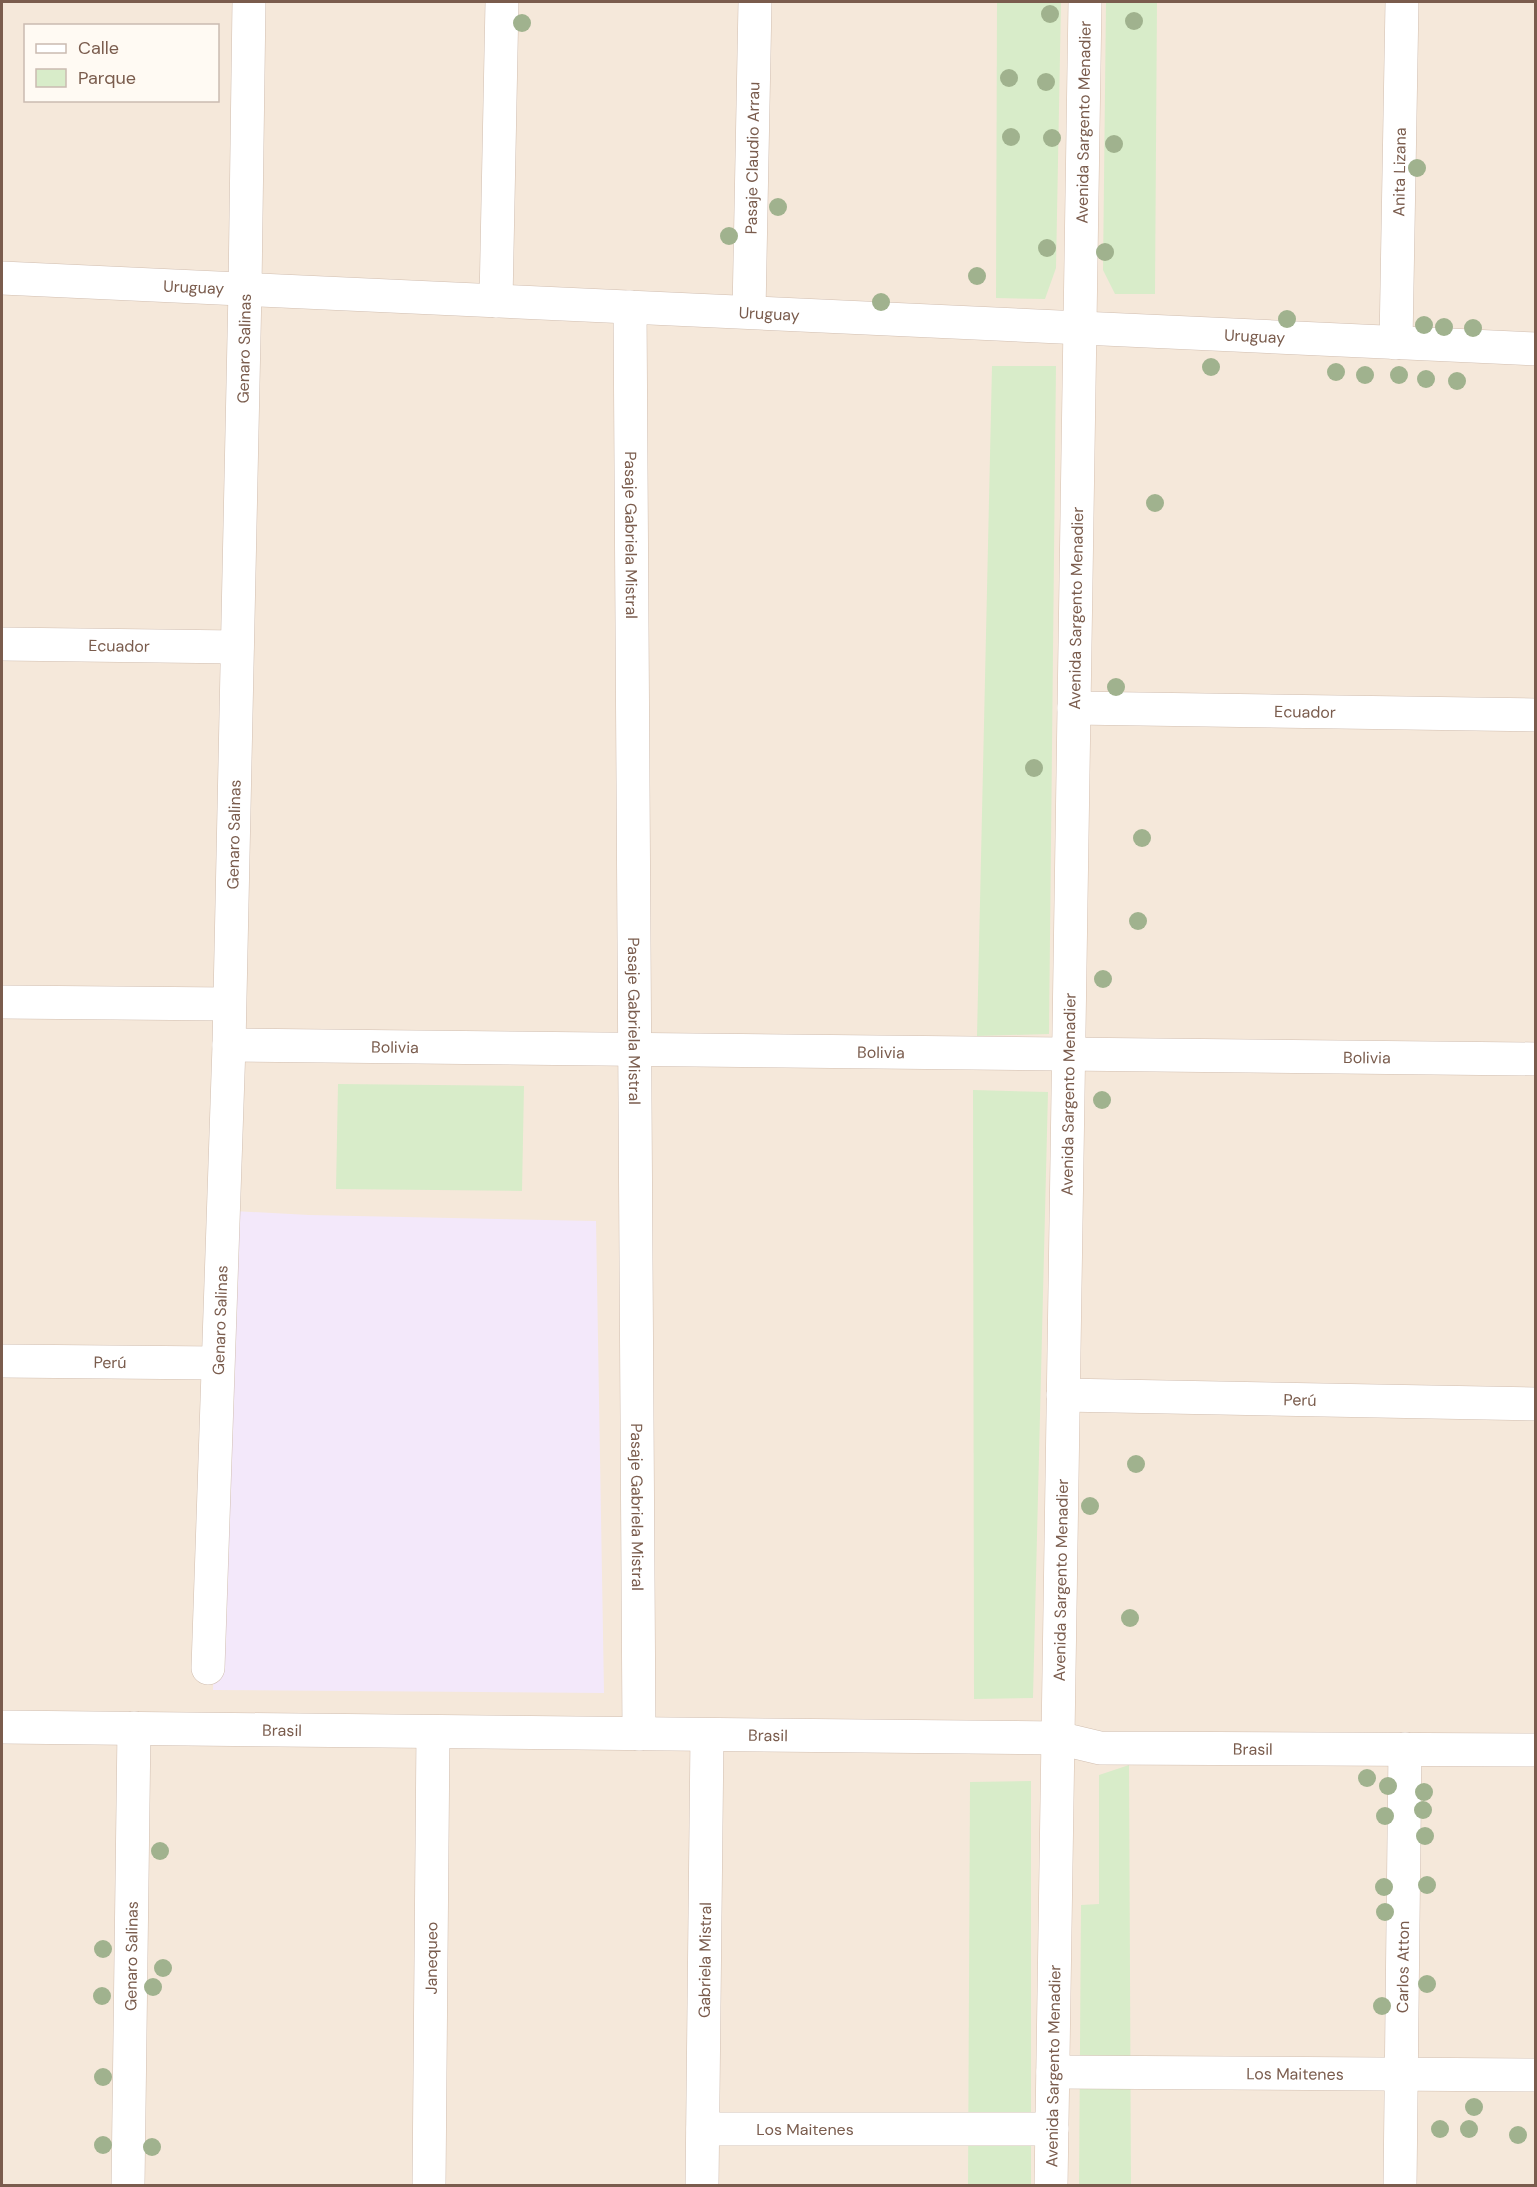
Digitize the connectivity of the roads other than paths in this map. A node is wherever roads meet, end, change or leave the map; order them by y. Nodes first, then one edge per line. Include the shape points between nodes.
1 (249, 2) edge
2 (502, 2) edge
3 (754, 2) edge
4 (1085, 2) edge
5 (1402, 2) edge
6 (2, 278) edge
7 (245, 289) junction
8 (495, 301) junction
9 (630, 307) junction
10 (749, 312) junction
11 (1080, 328) junction
12 (1396, 343) junction
13 (1536, 349) edge
14 (2, 644) edge
15 (237, 647) junction
16 (1074, 708) junction
17 (1536, 715) edge
18 (2, 1002) edge
19 (229, 1004) junction
20 (229, 1045) junction
21 (635, 1050) junction
22 (1068, 1054) junction
23 (1536, 1059) edge
24 (2, 1361) edge
25 (217, 1363) junction
26 (1063, 1395) junction
27 (1536, 1404) edge
28 (208, 1668) dead end
29 (2, 1727) edge
30 (134, 1728) junction
31 (433, 1732) junction
32 (639, 1734) junction
33 (707, 1735) junction
34 (1058, 1738) junction
35 (1405, 1749) junction
36 (1536, 1750) edge
37 (1053, 2072) junction
38 (1401, 2074) junction
39 (1536, 2075) edge
40 (703, 2129) junction
41 (1052, 2129) junction
42 (128, 2186) edge
43 (429, 2186) edge
44 (702, 2186) edge
45 (1051, 2186) edge
46 (1400, 2186) edge

1 - 7 street, Genaro Salinas
2 - 8 street
3 - 10 street, Pasaje Claudio Arrau
4 - 11 street, Avenida Sargento Menadier
5 - 12 street, Anita Lizana
6 - 7 street, Uruguay
7 - 8 street, Uruguay
7 - 15 street, Genaro Salinas
8 - 9 street, Uruguay
9 - 10 street, Uruguay
9 - 21 street, Pasaje Gabriela Mistral
10 - 11 street, Uruguay
11 - 12 street, Uruguay
11 - 16 street, Avenida Sargento Menadier
12 - 13 street, Uruguay
14 - 15 street, Ecuador
15 - 19 street, Genaro Salinas
16 - 17 street, Ecuador
16 - 22 street, Avenida Sargento Menadier
18 - 19 street
19 - 20 street, Genaro Salinas
20 - 21 street, Bolivia
20 - 25 street, Genaro Salinas
21 - 22 street, Bolivia
21 - 32 street, Pasaje Gabriela Mistral
22 - 23 street, Bolivia
22 - 26 street, Avenida Sargento Menadier
24 - 25 street, Perú
25 - 28 street, Genaro Salinas
26 - 27 street, Perú
26 - 34 street, Avenida Sargento Menadier
29 - 30 street, Brasil
30 - 31 street, Brasil
30 - 42 street, Genaro Salinas
31 - 32 street, Brasil
31 - 43 street, Janequeo
32 - 33 street, Brasil
33 - 34 street, Brasil
33 - 40 street, Gabriela Mistral
34 - 35 street, Brasil via 1100,1748
34 - 37 street, Avenida Sargento Menadier
35 - 36 street, Brasil
35 - 38 street, Carlos Atton
37 - 38 street, Los Maitenes
37 - 41 street, Avenida Sargento Menadier
38 - 39 street, Los Maitenes
38 - 46 street, Carlos Atton
40 - 41 street, Los Maitenes
40 - 44 street, Gabriela Mistral
41 - 45 street, Avenida Sargento Menadier

